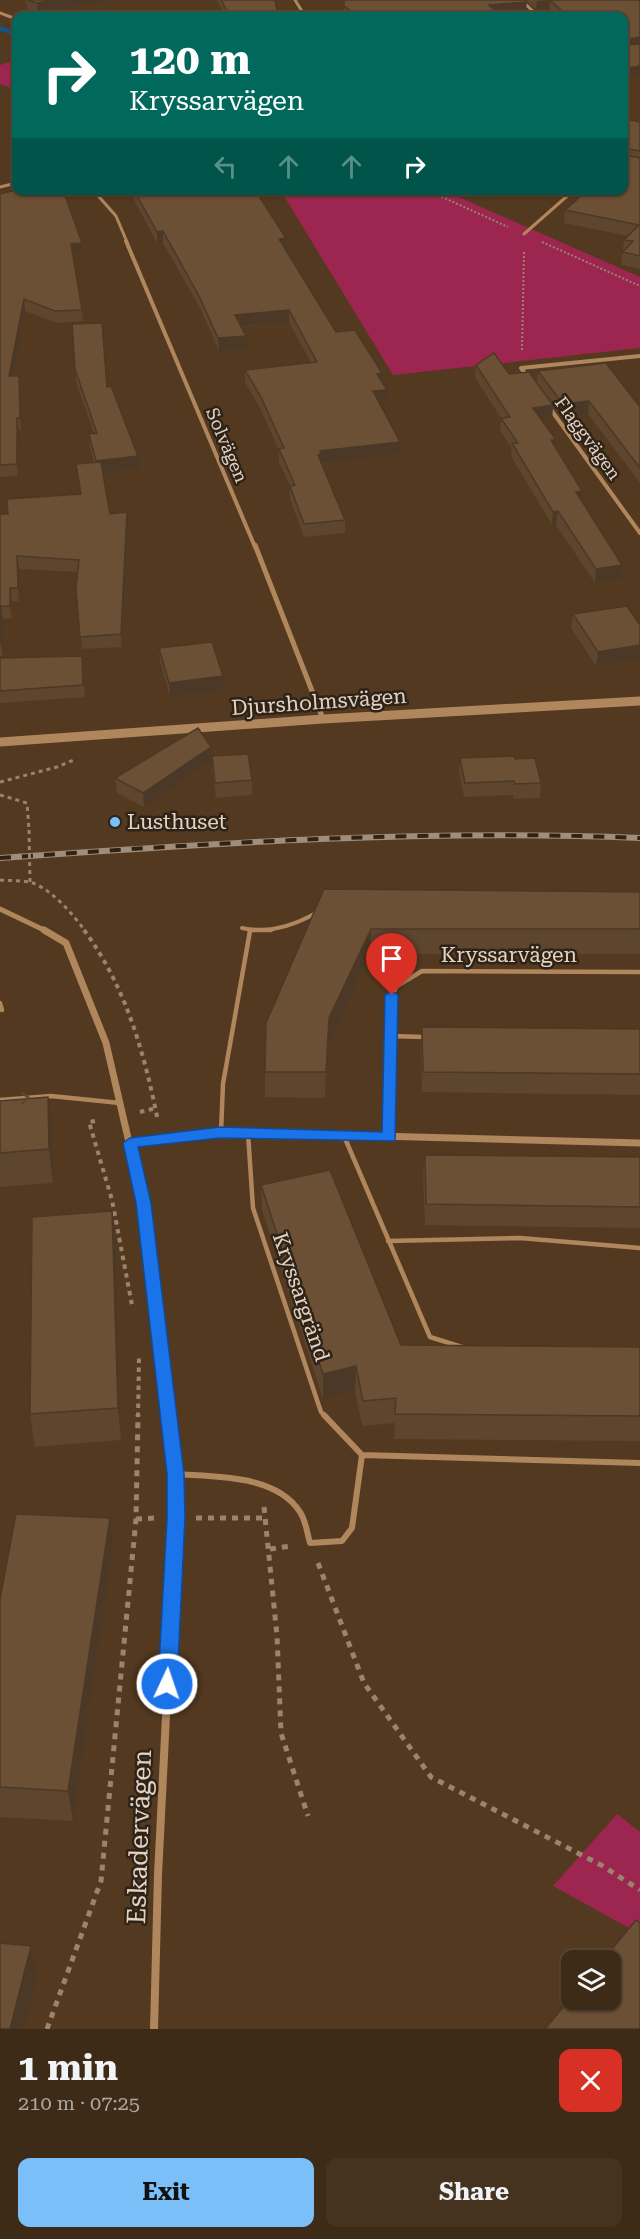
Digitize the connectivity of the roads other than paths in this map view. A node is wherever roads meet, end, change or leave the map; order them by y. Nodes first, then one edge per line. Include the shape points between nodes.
1 (521, 0) edge
2 (534, 12) edge
3 (97, 195) edge
4 (568, 195) edge
5 (524, 234) road end
6 (640, 356) edge
7 (528, 378) edge
8 (548, 406) edge
9 (640, 533) edge
10 (640, 701) edge
11 (322, 719) junction
12 (0, 742) edge
13 (325, 907) edge
14 (0, 909) edge
15 (242, 928) dead end
16 (250, 931) junction
17 (640, 972) edge
18 (0, 1003) edge
19 (2, 1010) dead end
20 (391, 1036) junction
21 (427, 1037) edge
22 (0, 1100) edge
23 (120, 1103) junction
24 (220, 1132) junction
25 (248, 1133) junction
26 (344, 1136) junction
27 (389, 1138) junction
28 (130, 1143) junction
29 (640, 1143) edge
30 (388, 1241) junction
31 (640, 1248) edge
32 (467, 1349) edge
33 (362, 1455) junction
34 (640, 1463) edge
35 (175, 1474) junction
36 (154, 2029) edge

1 - 2 street
3 - 11 street, Solvägen via 116,216 247,526
4 - 5 street
6 - 7 street, Flaggvägen via 521,368
8 - 9 street, Flaggvägen
10 - 11 street, Djursholmsvägen
11 - 12 street, Djursholmsvägen
13 - 16 lane via 299,924
14 - 23 street, Eskadervägen via 66,943 106,1043
15 - 16 lane
16 - 24 lane via 223,1084
17 - 20 lane, Kryssarvägen via 422,971 398,986 392,995
18 - 19 lane
20 - 21 lane
20 - 27 lane, Kryssarvägen
22 -> 23 lane via 51,1096
23 - 28 street, Eskadervägen
24 - 25 street
24 - 28 street
25 - 26 street
25 - 33 lane, Kryssargränd via 253,1208 321,1412
26 - 27 street
26 - 30 lane
27 - 29 street
28 - 35 street, Eskadervägen via 143,1203
30 - 31 lane via 520,1238
30 - 32 lane via 430,1337
33 - 34 lane
33 - 35 lane via 351,1528 342,1541 310,1543 300,1512 285,1495 239,1479
35 - 36 street, Eskadervägen

